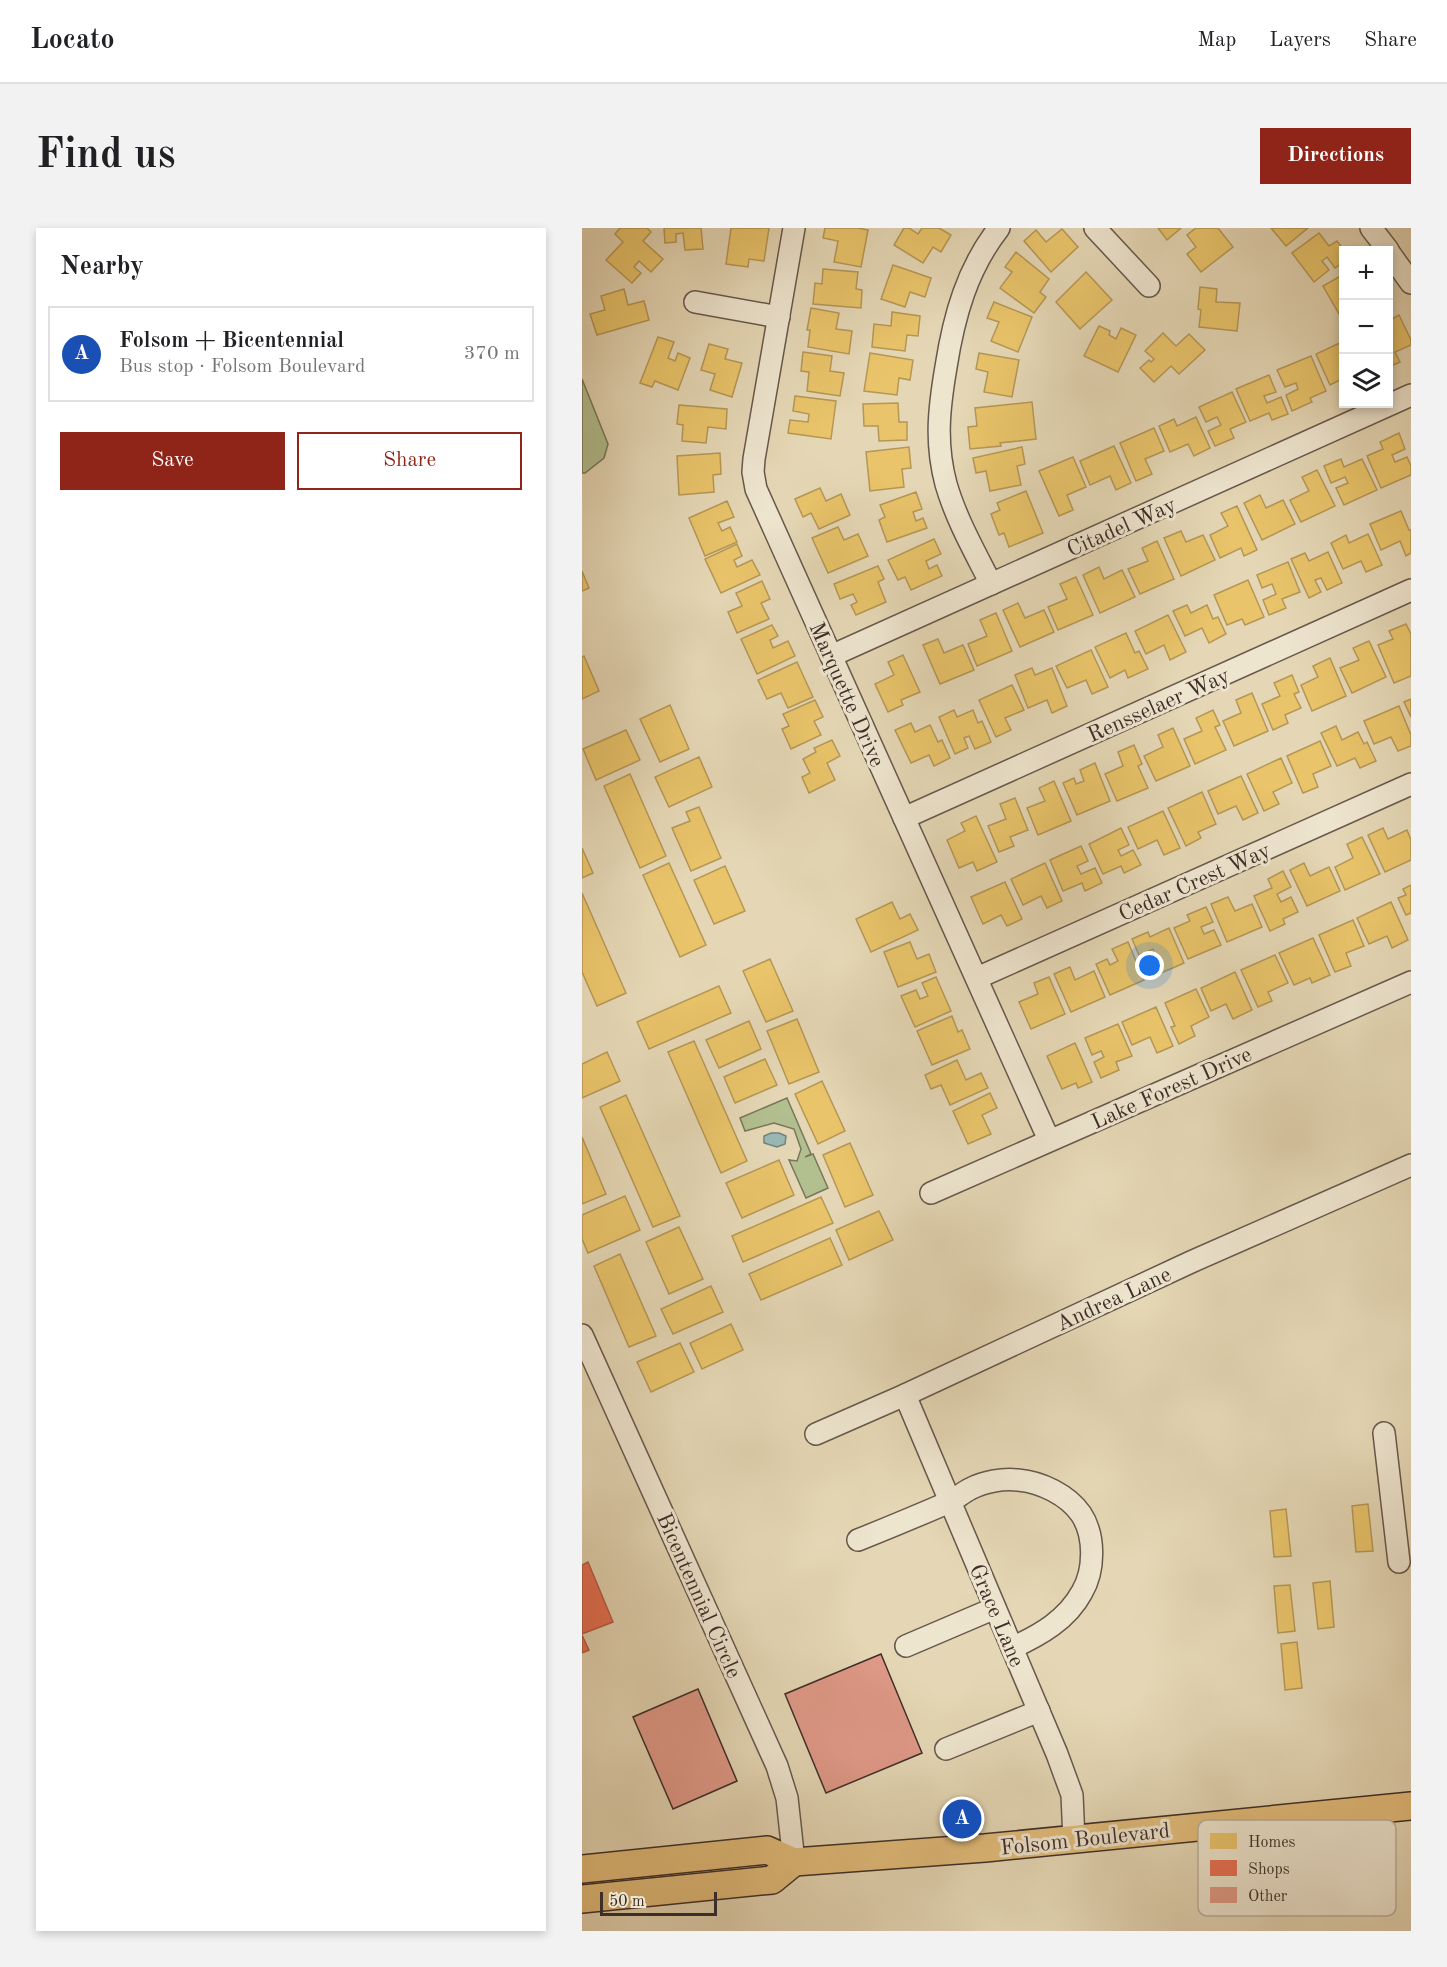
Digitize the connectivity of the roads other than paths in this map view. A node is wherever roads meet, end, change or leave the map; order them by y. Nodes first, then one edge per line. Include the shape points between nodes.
1 (794, 228) edge
2 (999, 228) edge
3 (1095, 228) edge
4 (1371, 228) edge
5 (1384, 246) edge
6 (1393, 258) edge
7 (1411, 283) edge
8 (1149, 286) dead end
9 (695, 302) dead end
10 (779, 317) junction
11 (1411, 395) edge
12 (991, 584) junction
13 (1411, 590) edge
14 (831, 656) junction
15 (1411, 784) edge
16 (904, 818) junction
17 (977, 978) junction
18 (1411, 982) edge
19 (1049, 1140) junction
20 (1411, 1166) edge
21 (931, 1193) dead end
22 (582, 1335) edge
23 (905, 1395) junction
24 (1384, 1433) dead end
25 (816, 1434) dead end
26 (950, 1502) junction
27 (858, 1540) dead end
28 (1399, 1562) dead end
29 (995, 1608) junction
30 (906, 1646) dead end
31 (1012, 1648) junction
32 (1039, 1711) junction
33 (946, 1749) dead end
34 (1411, 1806) edge
35 (1272, 1820) edge
36 (1198, 1827) edge
37 (1074, 1840) junction
38 (794, 1862) junction
39 (582, 1869) edge
40 (582, 1899) edge

1 - 10 street, Marquette Drive
2 - 12 street via 962,294 952,328 939,407 941,459 947,485
3 - 8 street
4 - 5 street
6 - 7 street
9 - 10 street
10 - 14 street, Marquette Drive via 753,472 761,500
11 - 12 street, Citadel Way
12 - 14 street, Citadel Way
13 - 16 street, Rensselaer Way
14 - 16 street, Marquette Drive
15 - 17 street, Cedar Crest Way
16 - 17 street, Marquette Drive
17 - 19 street, Marquette Drive
18 - 19 street, Lake Forest Drive
19 - 21 street, Lake Forest Drive
20 - 23 street, Andrea Lane via 1191,1262
22 - 38 street, Bicentennial Circle via 777,1766 787,1798
23 - 25 street, Andrea Lane
23 - 26 street, Grace Lane
24 - 28 street
26 - 27 street
26 - 29 street, Grace Lane
26 - 31 street via 970,1488 994,1481 1042,1485 1063,1497 1080,1514 1088,1532 1090,1572 1072,1608 1034,1638
29 - 30 street
29 - 31 street, Grace Lane
31 - 32 street, Grace Lane
32 - 33 street
32 - 37 street, Grace Lane via 1072,1795
34 - 35 main road, Folsom Boulevard
36 - 37 main road, Folsom Boulevard
37 - 38 main road, Folsom Boulevard
38 - 39 main road, Folsom Boulevard via 767,1850
38 - 40 main road via 771,1880

